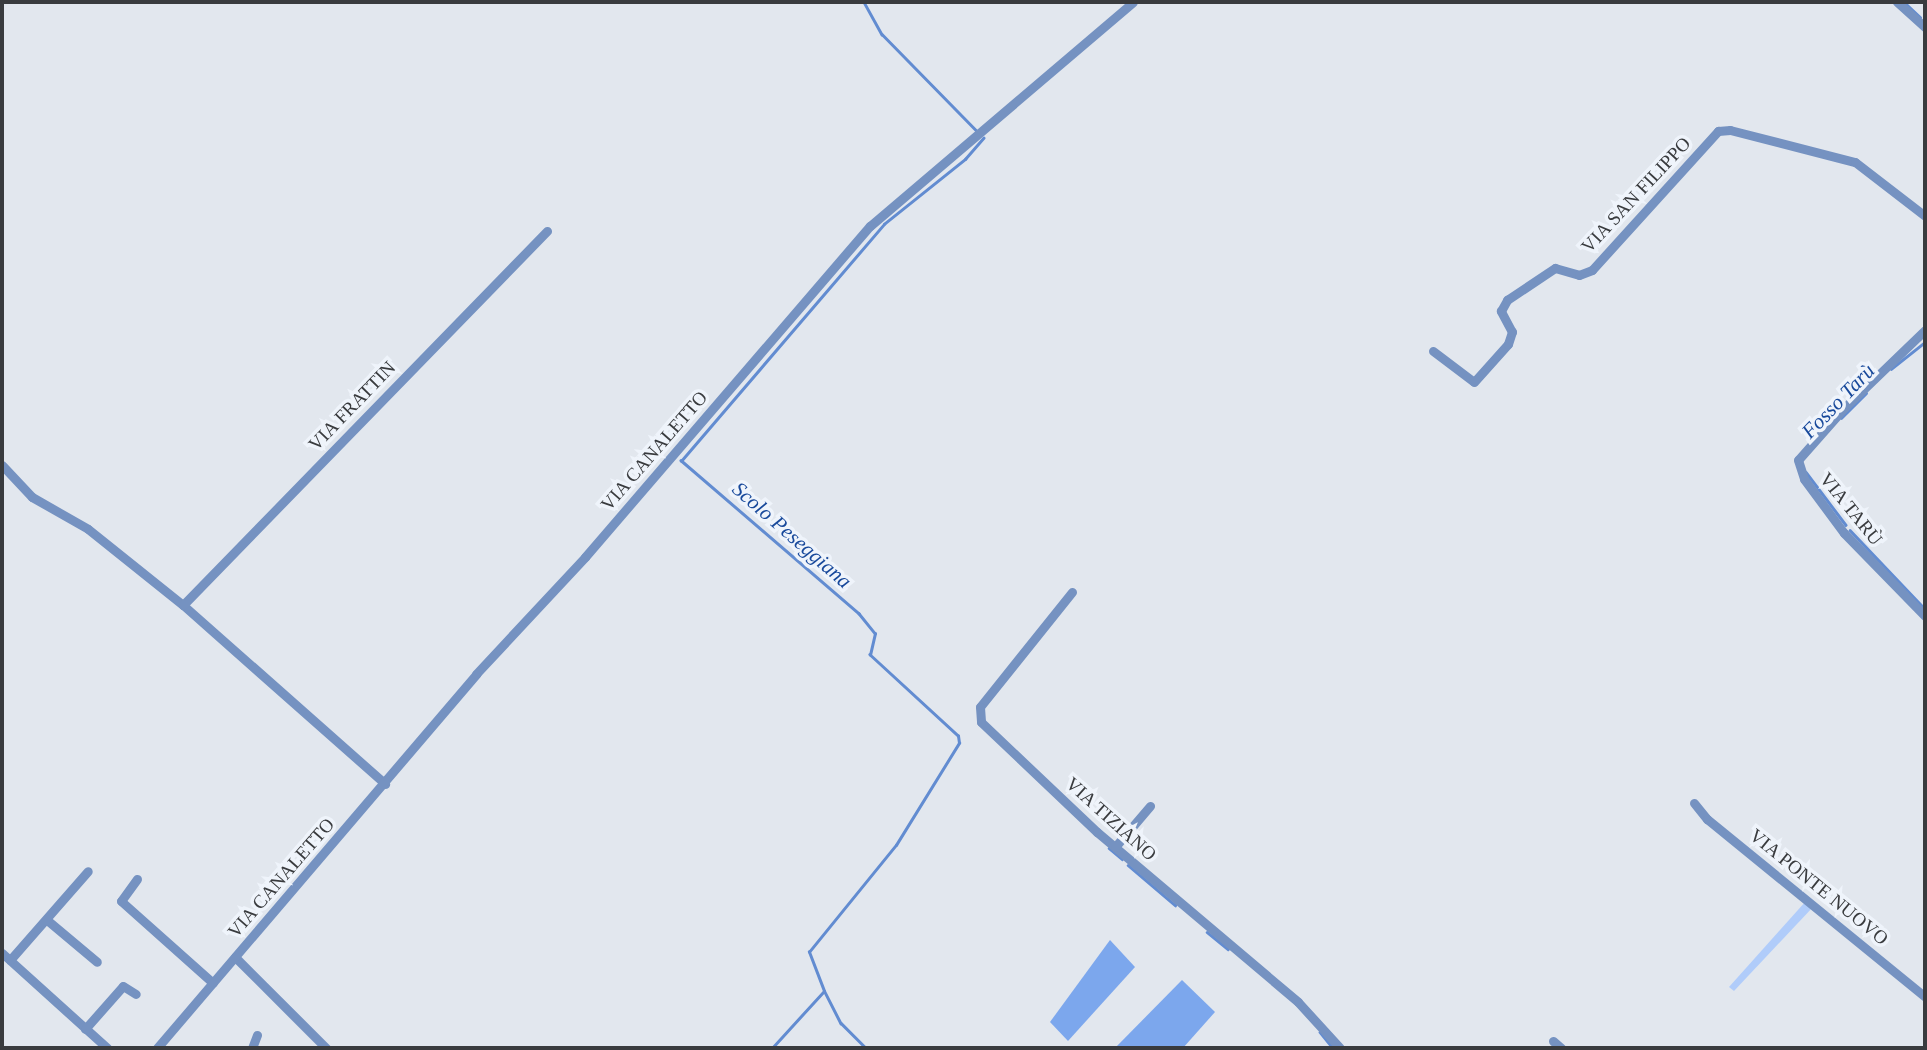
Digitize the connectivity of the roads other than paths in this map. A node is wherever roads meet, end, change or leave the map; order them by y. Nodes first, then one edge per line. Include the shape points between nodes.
1 (1133, 2) edge
2 (1897, 2) edge
3 (1925, 27) edge
4 (1925, 216) edge
5 (547, 232) dead end
6 (1925, 330) edge
7 (1433, 351) dead end
8 (2, 465) edge
9 (1072, 592) dead end
10 (183, 605) junction
11 (1925, 616) edge
12 (385, 784) junction
13 (1694, 803) dead end
14 (1150, 806) dead end
15 (1115, 847) junction
16 (88, 871) dead end
17 (137, 879) dead end
18 (47, 920) junction
19 (6, 957) edge
20 (235, 957) junction
21 (97, 962) dead end
22 (213, 983) junction
23 (135, 994) dead end
24 (1925, 997) edge
25 (85, 1029) junction
26 (257, 1034) dead end
27 (1553, 1041) dead end
28 (107, 1048) edge
29 (157, 1048) edge
30 (252, 1048) edge
31 (326, 1048) edge
32 (1340, 1048) edge
33 (1561, 1048) edge

1 - 12 street, VIA CANALETTO via 870,226 585,557 475,674
2 - 3 street
4 - 7 street, VIA SAN FILIPPO via 1855,163 1730,130 1718,131 1591,270 1579,275 1555,268 1507,300 1501,311 1513,332 1474,382
5 - 10 street, VIA FRATTIN
6 - 11 street, VIA TARÙ via 1798,460 1804,479 1844,533
8 - 10 street via 32,497 88,529
9 - 15 street, VIA TIZIANO via 980,707 978,716
10 - 12 street
12 - 20 street, VIA CANALETTO
13 - 24 street, VIA PONTE NUOVO via 1707,819
14 - 15 street
15 - 32 street, VIA TIZIANO via 1298,1002
16 - 18 street
17 - 22 street via 121,901
18 - 19 street
18 - 21 street
19 - 25 street
20 - 22 street, VIA CANALETTO
20 - 31 street, VIA CANALETTO
22 - 29 street, VIA CANALETTO
23 - 25 street via 123,986
25 - 28 street
26 - 30 street
27 - 33 street

